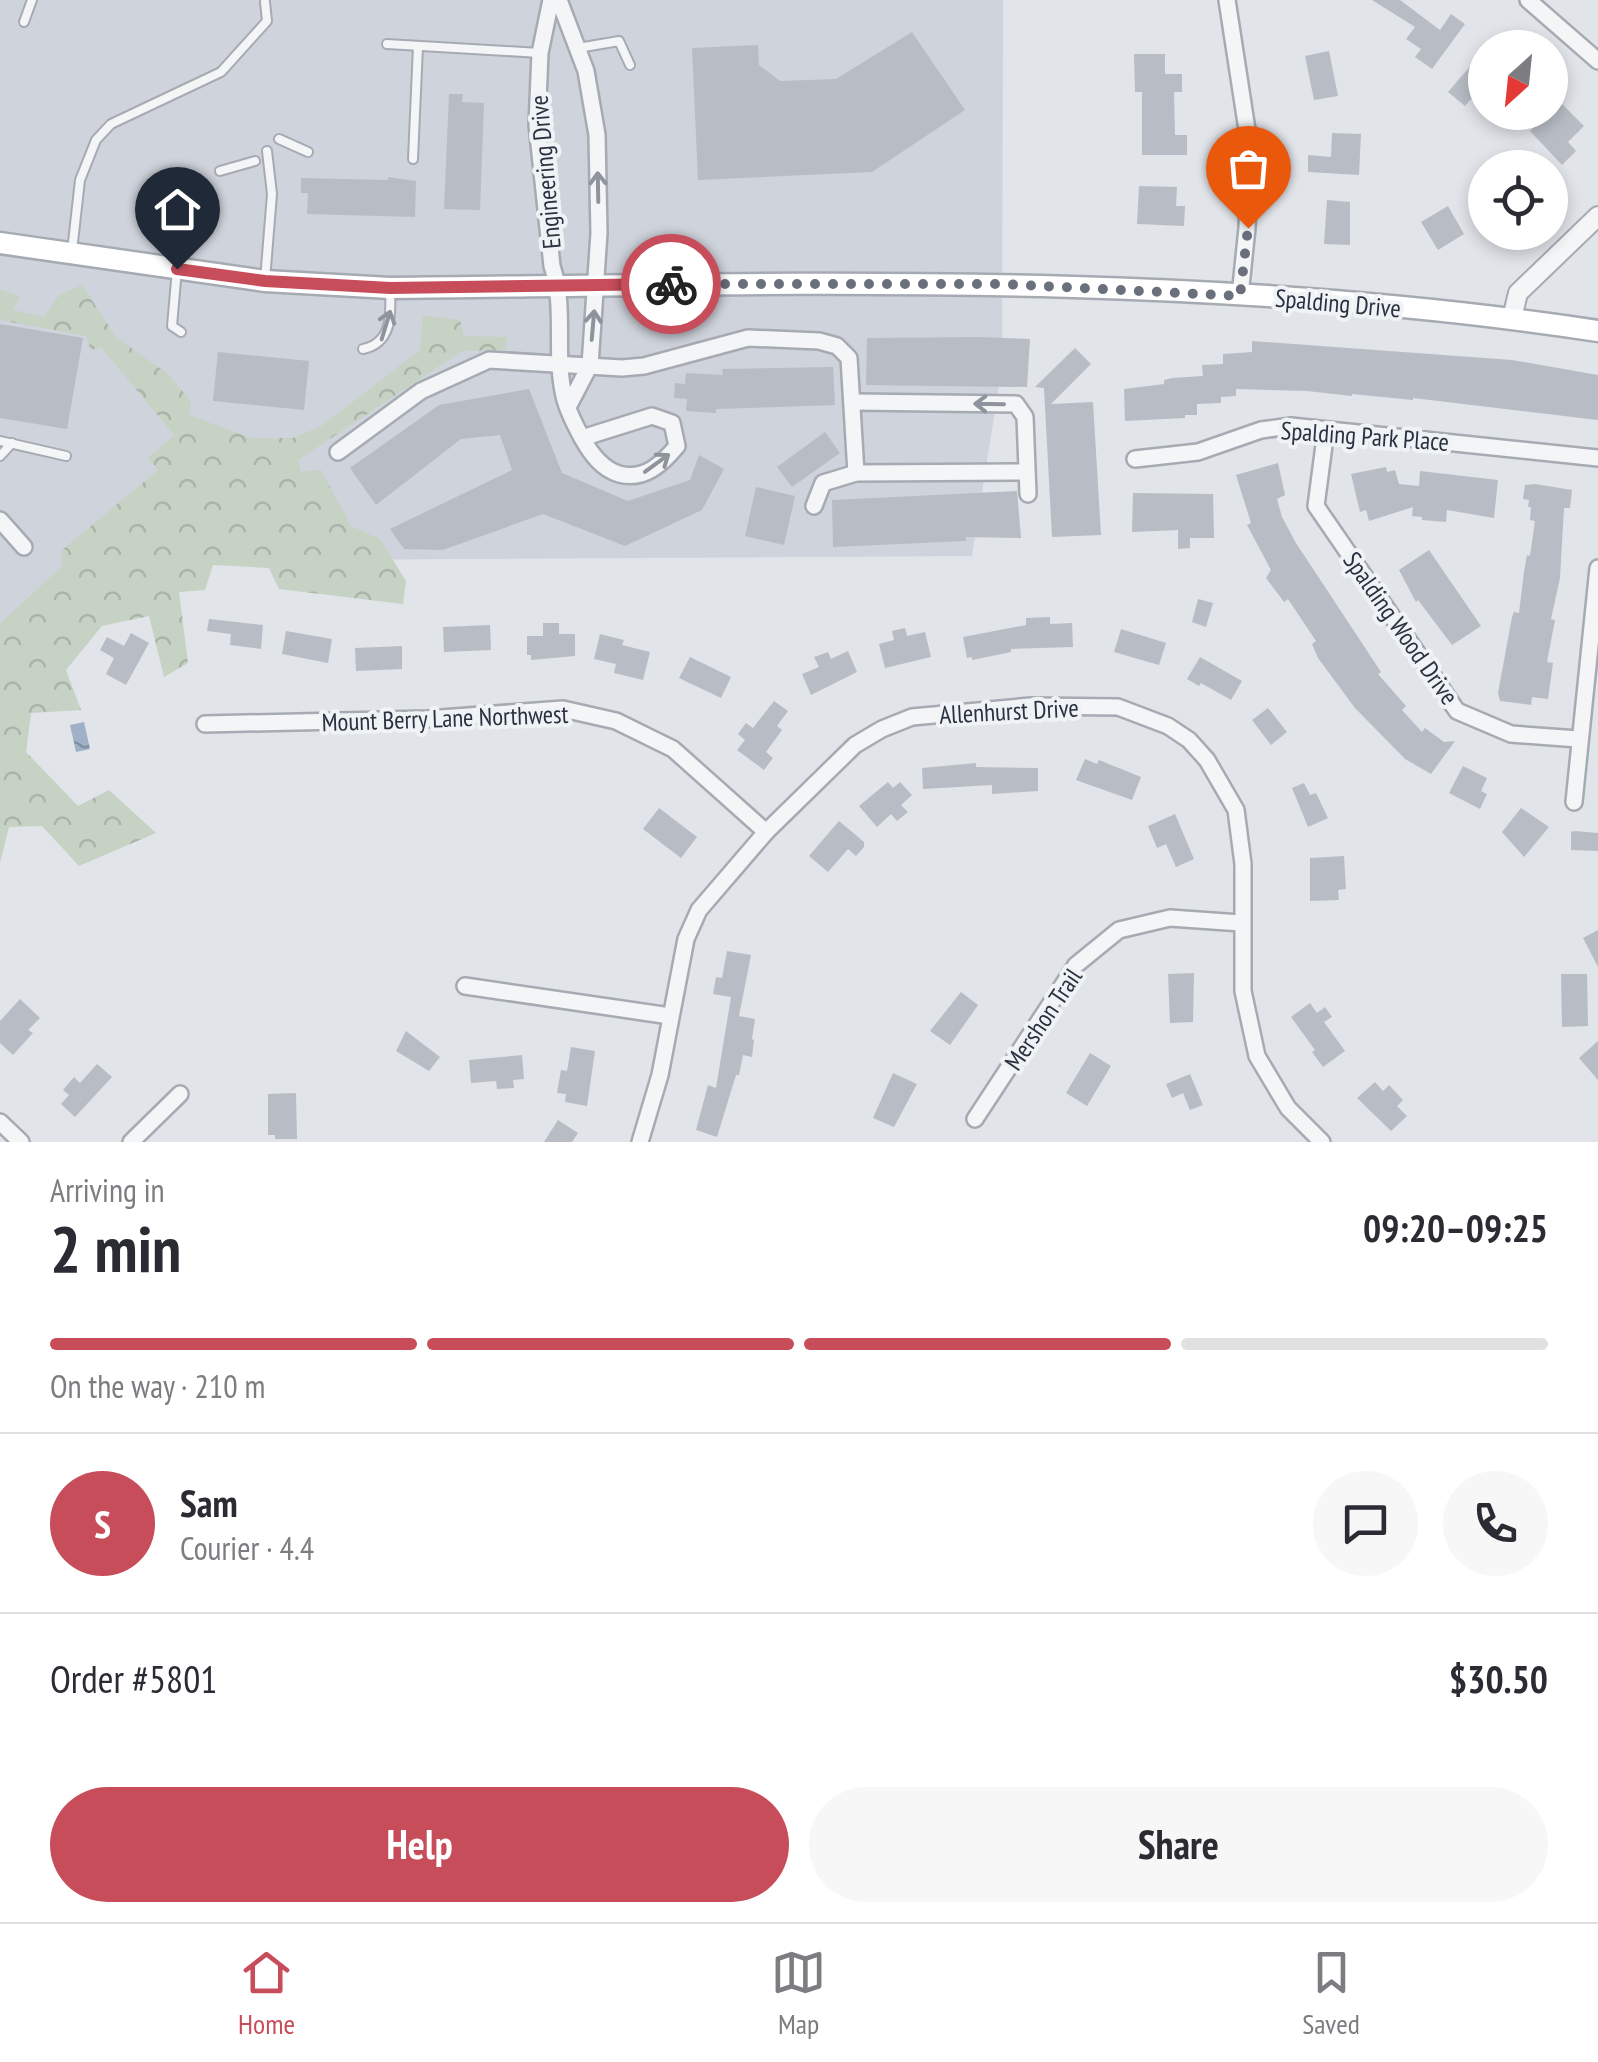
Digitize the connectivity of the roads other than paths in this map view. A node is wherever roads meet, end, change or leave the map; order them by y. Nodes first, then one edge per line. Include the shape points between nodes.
1 (32, 0) edge
2 (555, 0) edge
3 (1227, 0) edge
4 (1528, 0) edge
5 (265, 2) edge
6 (24, 22) dead end
7 (387, 44) dead end
8 (418, 46) junction
9 (578, 48) junction
10 (540, 53) junction
11 (1598, 61) edge
12 (630, 65) dead end
13 (280, 139) dead end
14 (266, 150) dead end
15 (308, 152) dead end
16 (413, 159) dead end
17 (255, 161) dead end
18 (220, 171) dead end
19 (160, 198) dead end
20 (165, 212) dead end
21 (1598, 216) edge
22 (0, 243) edge
23 (72, 255) junction
24 (177, 269) junction
25 (265, 281) junction
26 (558, 284) junction
27 (595, 284) junction
28 (390, 288) junction
29 (1240, 296) junction
30 (1512, 318) junction
31 (1598, 331) edge
32 (181, 332) dead end
33 (363, 349) dead end
34 (560, 365) junction
35 (590, 365) junction
36 (854, 402) junction
37 (568, 407) junction
38 (1326, 430) junction
39 (582, 438) junction
40 (0, 440) edge
41 (12, 443) junction
42 (338, 452) dead end
43 (0, 456) edge
44 (66, 456) dead end
45 (1598, 458) edge
46 (1135, 459) dead end
47 (1026, 472) junction
48 (856, 473) junction
49 (1028, 494) dead end
50 (814, 506) dead end
51 (0, 520) edge
52 (24, 547) dead end
53 (1598, 568) edge
54 (206, 724) dead end
55 (1578, 739) junction
56 (1574, 802) dead end
57 (766, 832) junction
58 (1241, 923) junction
59 (465, 986) dead end
60 (670, 1016) junction
61 (180, 1094) dead end
62 (975, 1120) dead end
63 (0, 1122) edge
64 (21, 1142) edge
65 (131, 1142) edge
66 (640, 1142) edge
67 (1322, 1142) edge

1 - 6 lane
2 - 9 street, Engineering Drive
2 - 10 street, Engineering Drive
3 - 29 street via 1250,150
4 - 11 street
5 - 23 lane via 267,21 221,72 111,124 96,140 80,180
7 - 8 lane
8 - 10 lane
8 - 16 lane
9 - 12 lane via 620,41
27 -> 9 street, Engineering Drive via 597,136
10 - 26 street, Engineering Drive via 537,125
13 - 15 lane
14 - 25 lane via 272,194
17 - 18 lane
19 - 20 lane
21 - 30 street via 1518,293
22 - 23 main road, Spalding Drive
23 - 24 main road, Spalding Drive
24 - 25 main road, Spalding Drive
24 - 32 lane via 171,312 172,326
25 - 28 main road, Spalding Drive
26 - 27 main road, Spalding Drive
26 - 28 main road, Spalding Drive
26 - 34 street, Engineering Drive
27 - 29 main road, Spalding Drive via 1001,284
35 -> 27 street, Engineering Drive
33 -> 28 lane via 384,338
29 - 30 main road, Spalding Drive
30 - 31 main road, Spalding Drive
34 - 35 street
34 - 37 street, Engineering Drive
34 - 42 street via 489,360 421,392
35 - 36 street via 644,366 748,338 819,341 848,358
35 - 37 street
47 -> 36 street via 1025,417 1016,404
36 - 48 street
37 - 39 street, Engineering Drive
38 - 45 street, Spalding Park Place
38 - 46 street, Spalding Park Place via 1261,430 1198,452
38 - 55 street, Spalding Wood Drive via 1316,506 1457,710 1511,734
39 -> 39 street, Engineering Drive via 608,471 632,478 661,465 677,446 672,424 652,416
40 - 41 lane
41 - 43 lane
41 - 44 lane
47 - 48 street
47 - 49 street
48 - 50 street via 823,483
51 - 52 street
53 - 55 street
54 - 57 street, Mount Berry Lane Northwest via 563,709 616,721 673,749
55 - 56 street
57 - 58 street, Allenhurst Drive via 855,745 912,717 1030,706 1118,707 1189,740 1236,810
57 - 60 street, Allenhurst Drive via 699,910
58 - 62 street, Mershon Trail via 1170,918 1119,930 1076,966
58 - 67 street, Allenhurst Drive via 1242,990 1257,1056 1288,1108
59 - 60 street
60 - 66 street, Allenhurst Drive
61 - 65 street
63 - 64 street

